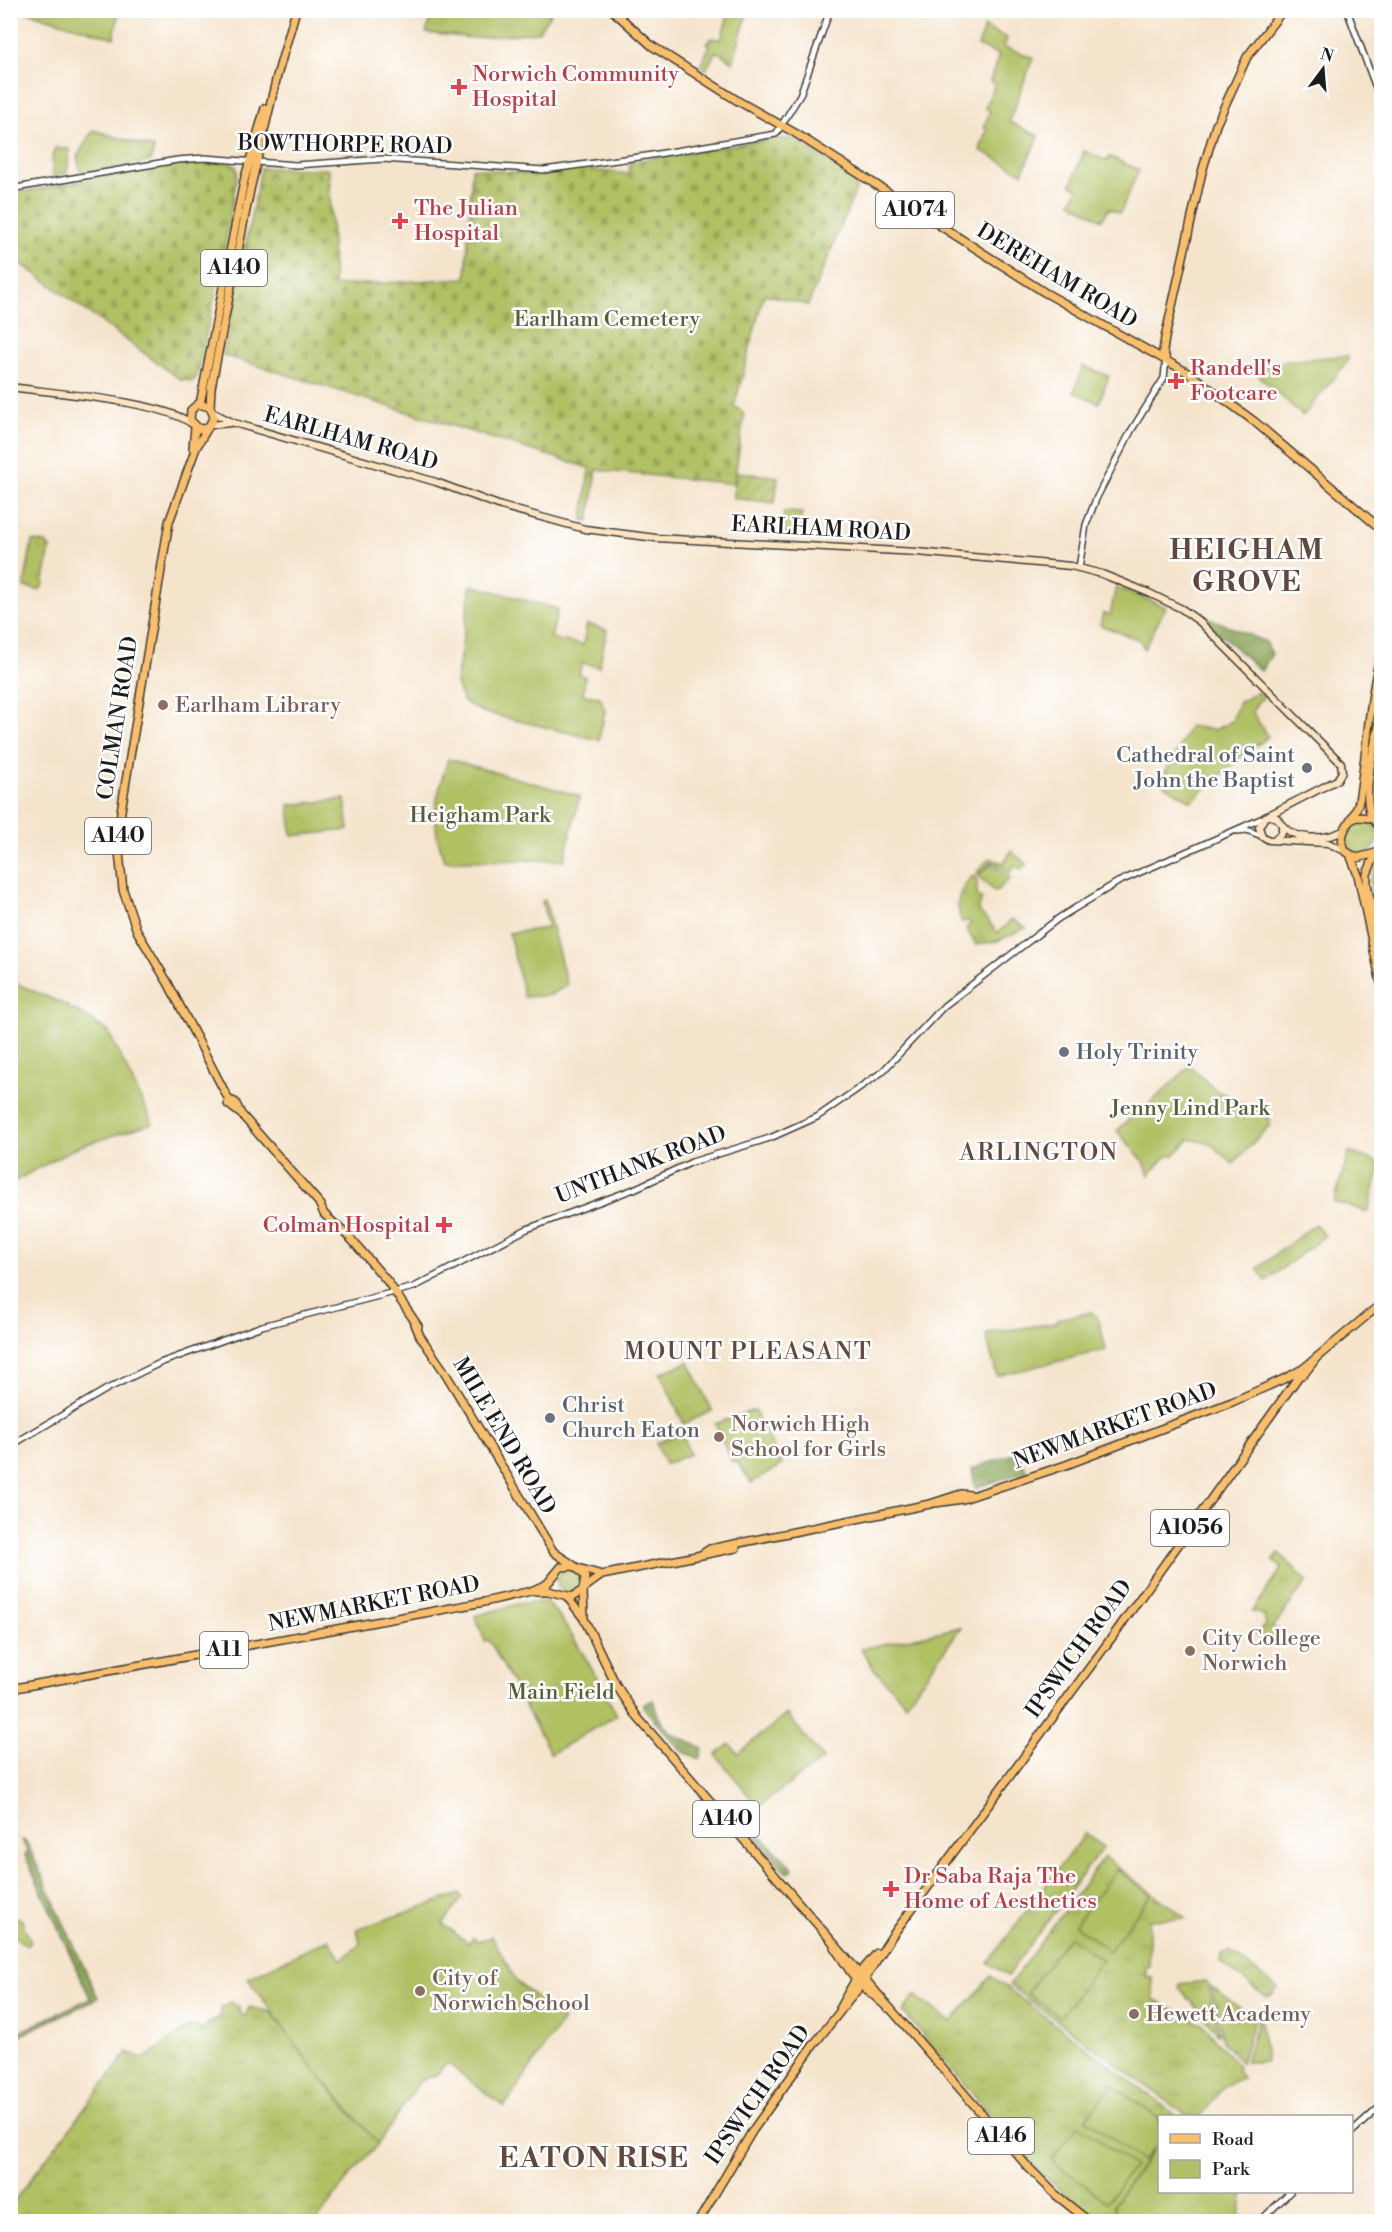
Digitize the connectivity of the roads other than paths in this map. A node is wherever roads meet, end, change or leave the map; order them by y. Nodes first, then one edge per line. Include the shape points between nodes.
1 (296, 10) edge
2 (612, 10) edge
3 (830, 10) edge
4 (1283, 10) edge
5 (1347, 10) edge
6 (1382, 104) edge
7 (783, 126) junction
8 (253, 162) junction
9 (10, 189) edge
10 (1166, 359) junction
11 (10, 387) edge
12 (200, 404) junction
13 (191, 410) junction
14 (212, 410) junction
15 (170, 412) junction
16 (234, 423) junction
17 (194, 426) junction
18 (210, 426) junction
19 (189, 465) junction
20 (1382, 530) edge
21 (1078, 568) junction
22 (1382, 649) edge
23 (1382, 712) edge
24 (1342, 772) joint
25 (1290, 804) junction
26 (1265, 817) junction
27 (1348, 821) junction
28 (1377, 821) edge
29 (1282, 824) junction
30 (1382, 830) edge
31 (1236, 831) junction
32 (1343, 831) junction
33 (1262, 836) junction
34 (1274, 839) junction
35 (1380, 848) edge
36 (1345, 851) junction
37 (1352, 857) junction
38 (1382, 959) edge
39 (1382, 988) edge
40 (396, 1293) junction
41 (1382, 1303) edge
42 (1317, 1357) junction
43 (1300, 1371) junction
44 (10, 1446) edge
45 (553, 1551) junction
46 (576, 1567) junction
47 (555, 1575) junction
48 (602, 1575) junction
49 (584, 1589) junction
50 (531, 1591) junction
51 (559, 1594) junction
52 (568, 1598) junction
53 (584, 1619) junction
54 (10, 1689) edge
55 (861, 1979) junction
56 (1382, 2105) edge
57 (1353, 2131) edge
58 (1289, 2193) edge
59 (698, 2222) edge
60 (1090, 2222) edge
61 (1259, 2222) edge

1 - 8 main road, A140
2 - 7 main road, DEREHAM ROAD / A1074 via 652,46
3 - 7 street via 800,95
4 - 10 main road via 1247,57 1214,132 1165,338
5 - 6 street
7 - 8 street, BOWTHORPE ROAD via 774,134 544,170 369,159 315,165
7 - 10 main road, DEREHAM ROAD / A1074 via 1044,292
8 - 9 street, BOWTHORPE ROAD via 186,159
8 - 12 main road, A140
8 - 14 main road, A140 via 211,388
10 - 20 main road, DEREHAM ROAD / A1074 via 1255,422
10 - 21 street via 1164,378 1096,499 1086,525
11 - 15 main road
12 - 13 main road
12 - 14 main road
13 - 15 main road
13 - 17 main road, COLMAN ROAD / A140
14 - 16 main road, EARLHAM ROAD
14 - 18 main road, COLMAN ROAD / A140
15 - 17 main road
16 - 18 main road, EARLHAM ROAD
16 - 21 main road, EARLHAM ROAD via 436,482 501,507 598,532 938,554
17 - 18 main road
17 - 19 main road, COLMAN ROAD / A140
18 - 19 main road, COLMAN ROAD / A140
19 - 40 main road, COLMAN ROAD / A140 via 169,522 121,811 119,870 137,931 229,1100 240,1108
21 - 24 main road, EARLHAM ROAD via 1149,593 1200,622 1341,763
22 - 27 main road via 1359,804
23 - 28 main road via 1368,794
24 - 25 main road, UNTHANK ROAD via 1328,786
25 - 26 main road, UNTHANK ROAD
25 - 29 main road via 1283,812
26 - 29 main road via 1277,818
26 - 31 street, UNTHANK ROAD
26 - 33 main road via 1258,827
27 - 28 main road via 1357,817
27 - 32 main road
28 - 30 main road
29 - 32 main road via 1296,836 1325,837
29 - 34 main road via 1280,835
31 - 33 street
31 - 40 street, UNTHANK ROAD via 1118,882 1059,918 944,1006 882,1072 823,1114 770,1138 692,1162 634,1189 527,1229
32 - 36 main road
33 - 34 main road
34 - 36 main road via 1328,843
35 - 37 main road via 1364,859
35 - 38 main road via 1367,874 1367,884
36 - 37 main road
37 - 39 main road
40 - 44 street, UNTHANK ROAD via 262,1326 169,1359 107,1389
40 - 45 main road, MILE END ROAD / A140
41 - 42 main road
42 - 43 main road, NEWMARKET ROAD
42 - 43 main road, A1056 via 1304,1374
43 - 48 main road, NEWMARKET ROAD via 1232,1402 1089,1457 972,1495 962,1494
43 - 55 main road, IPSWICH ROAD / A1056 via 1118,1629
45 - 46 main road, MILE END ROAD / A140
45 - 47 main road, MILE END ROAD / A140
46 - 47 main road, NEWMARKET ROAD / A11 via 564,1566
46 - 48 main road, NEWMARKET ROAD
46 - 49 main road, A140 via 585,1577
47 - 50 main road, NEWMARKET ROAD / A11 via 547,1584
47 - 51 main road, A140 via 554,1587
48 - 49 main road, NEWMARKET ROAD
49 - 52 main road, NEWMARKET ROAD
49 - 53 main road, A140
50 - 51 main road, NEWMARKET ROAD / A11
50 - 54 main road, NEWMARKET ROAD / A11 via 420,1616
51 - 52 main road, NEWMARKET ROAD / A11
52 - 53 main road, A140
53 - 55 main road, A140 via 616,1685 638,1718
55 - 59 main road, IPSWICH ROAD via 753,2130
55 - 60 main road, A146 via 897,2014 1042,2182
56 - 57 street
58 - 61 street

